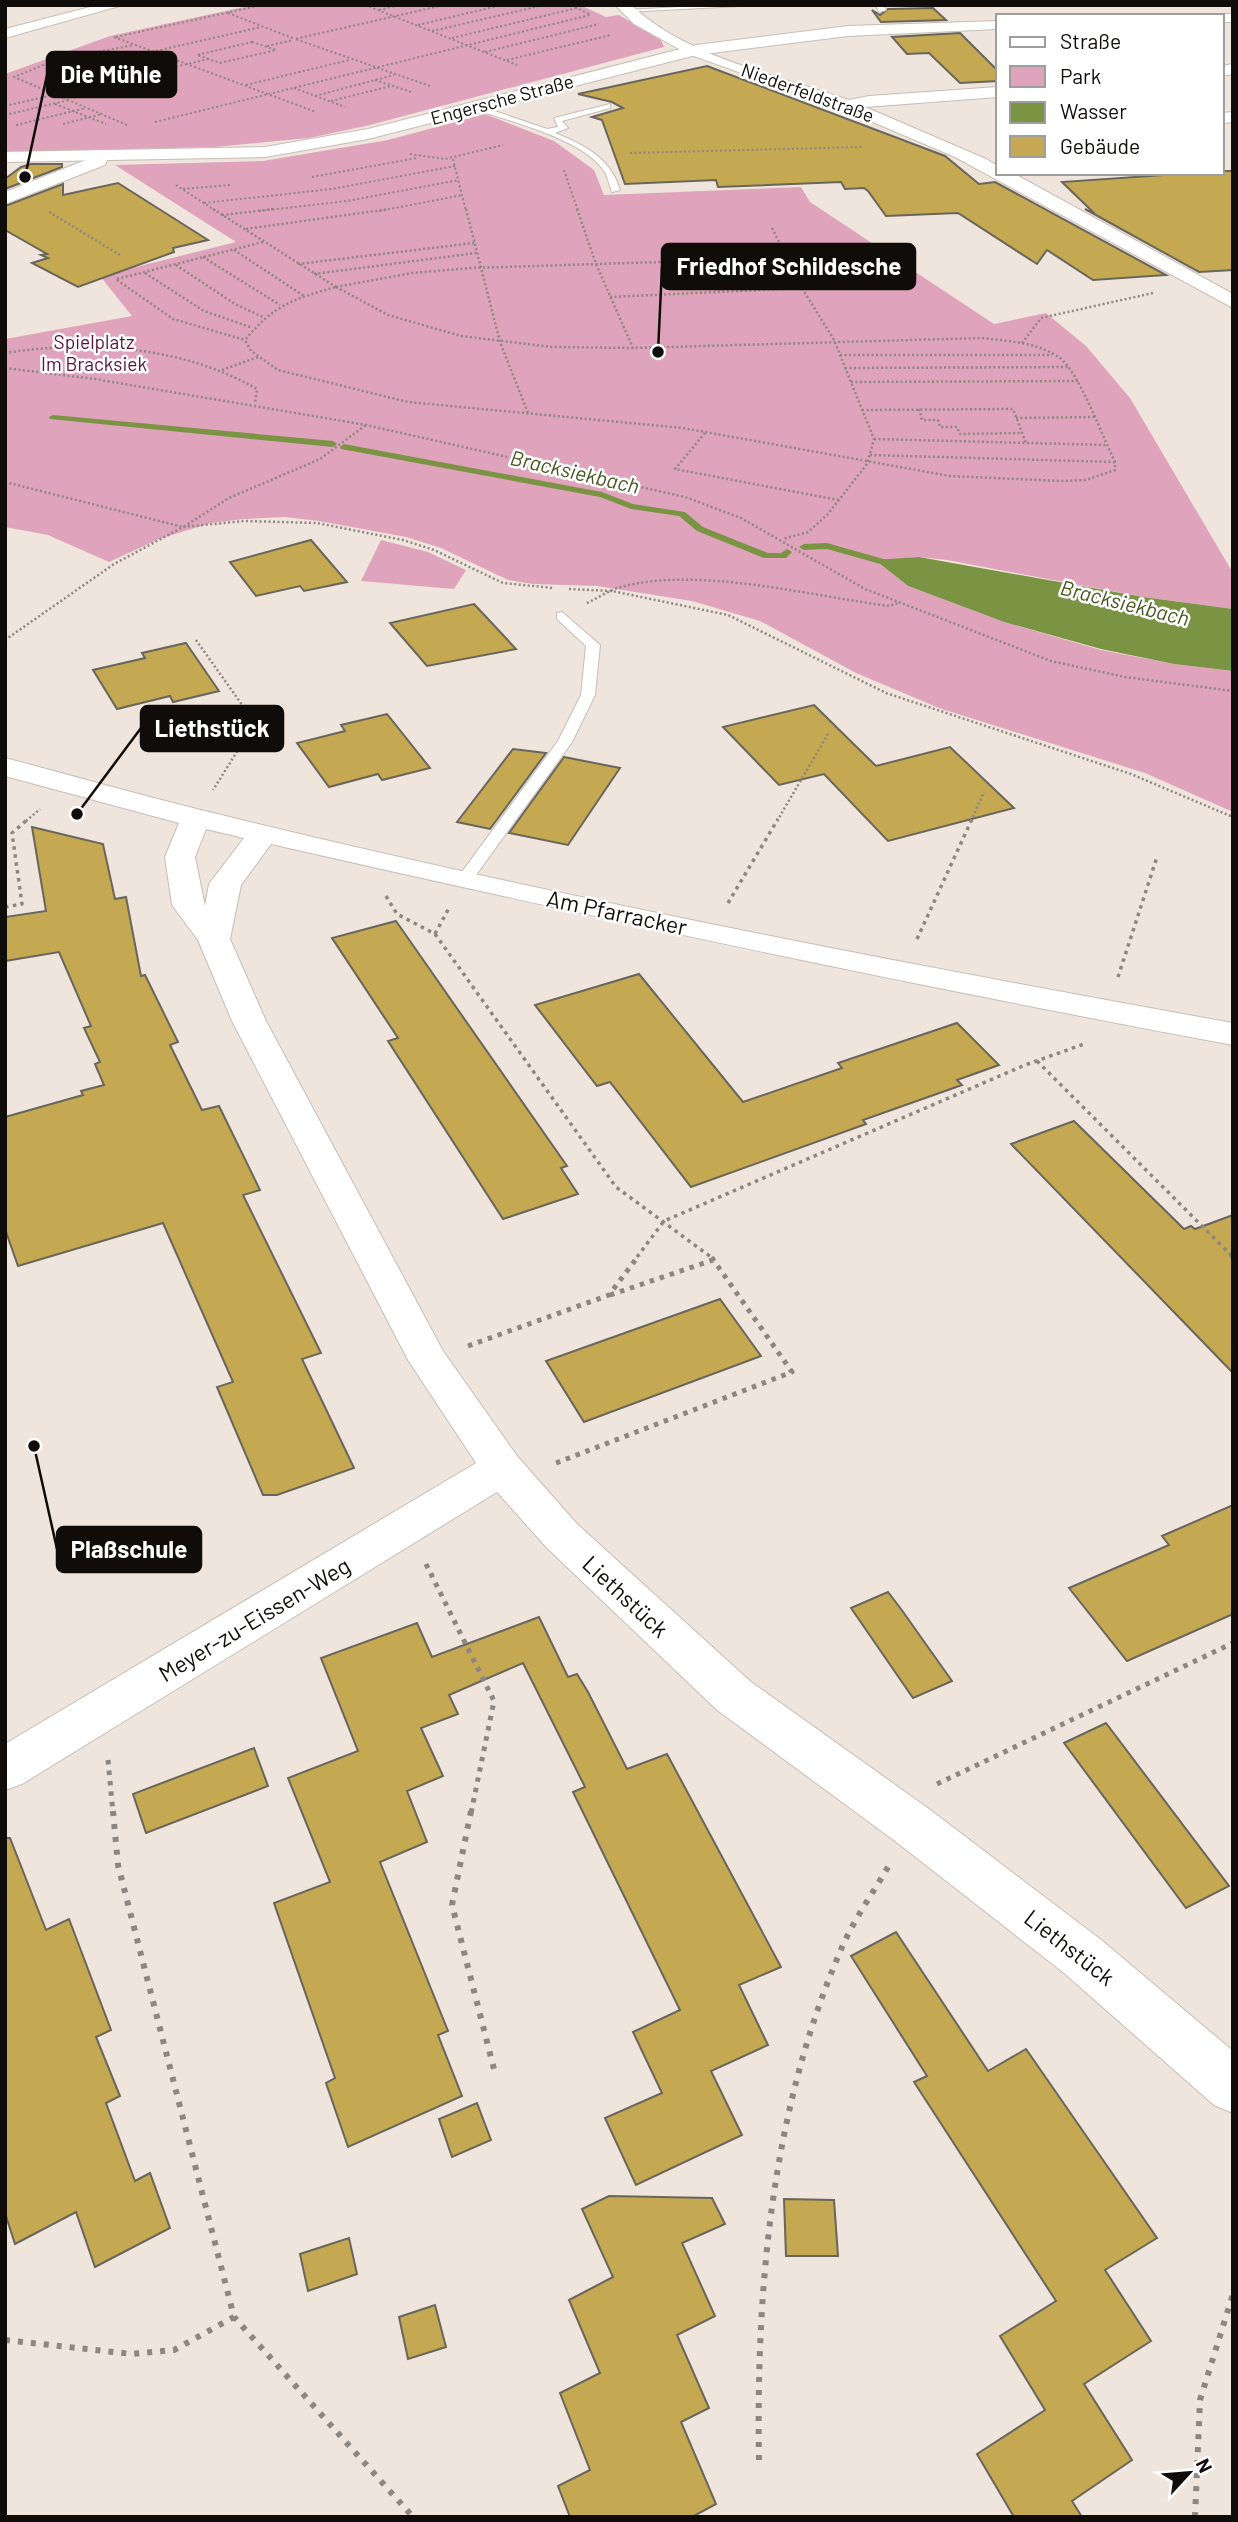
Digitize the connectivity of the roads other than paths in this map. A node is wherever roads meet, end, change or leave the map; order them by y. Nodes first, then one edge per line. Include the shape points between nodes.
1 (49, 5) edge
2 (116, 5) edge
3 (758, 5) edge
4 (625, 9) edge
5 (78, 14) junction
6 (996, 25) edge
7 (5, 34) edge
8 (695, 50) junction
9 (996, 92) edge
10 (480, 105) junction
11 (607, 106) dead end
12 (848, 106) junction
13 (547, 132) junction
14 (975, 141) dead end
15 (941, 145) junction
16 (100, 156) junction
17 (5, 158) edge
18 (996, 172) edge
19 (1003, 175) edge
20 (615, 190) dead end
21 (12, 196) edge
22 (1233, 302) edge
23 (562, 616) dead end
24 (5, 768) edge
25 (196, 818) junction
26 (264, 833) junction
27 (465, 879) junction
28 (214, 939) junction
29 (1233, 1034) edge
30 (502, 1468) junction
31 (5, 1769) edge
32 (1233, 2086) edge

1 - 5 street
2 - 5 street
3 - 4 lane
4 - 8 street, Niederfeldstraße
5 - 7 street
6 - 8 street, Engersche Straße via 848,30
8 - 10 street, Engersche Straße
8 - 12 street, Niederfeldstraße
9 - 12 street
10 - 13 lane
10 - 16 street, Engersche Straße via 368,134 265,152
11 - 13 lane via 557,120 564,128
12 - 15 street, Niederfeldstraße
13 - 20 lane via 607,168
14 - 15 street
15 - 18 street, Niederfeldstraße
16 - 17 street, Engersche Straße
16 - 21 street via 99,161
19 - 22 street, Niederfeldstraße
23 - 27 lane via 593,645 588,695 565,742
24 - 25 street, Am Pfarracker
25 - 26 street, Am Pfarracker
25 - 28 street, Liethstück via 180,857 188,905
26 - 27 street, Am Pfarracker
26 - 28 street via 225,884
27 - 29 street, Am Pfarracker via 903,972
28 - 30 street, Liethstück via 249,1021 428,1360
30 - 31 street, Meyer-zu-Eissen-Weg
30 - 32 street, Liethstück via 570,1544 734,1696 912,1825 1127,1992

